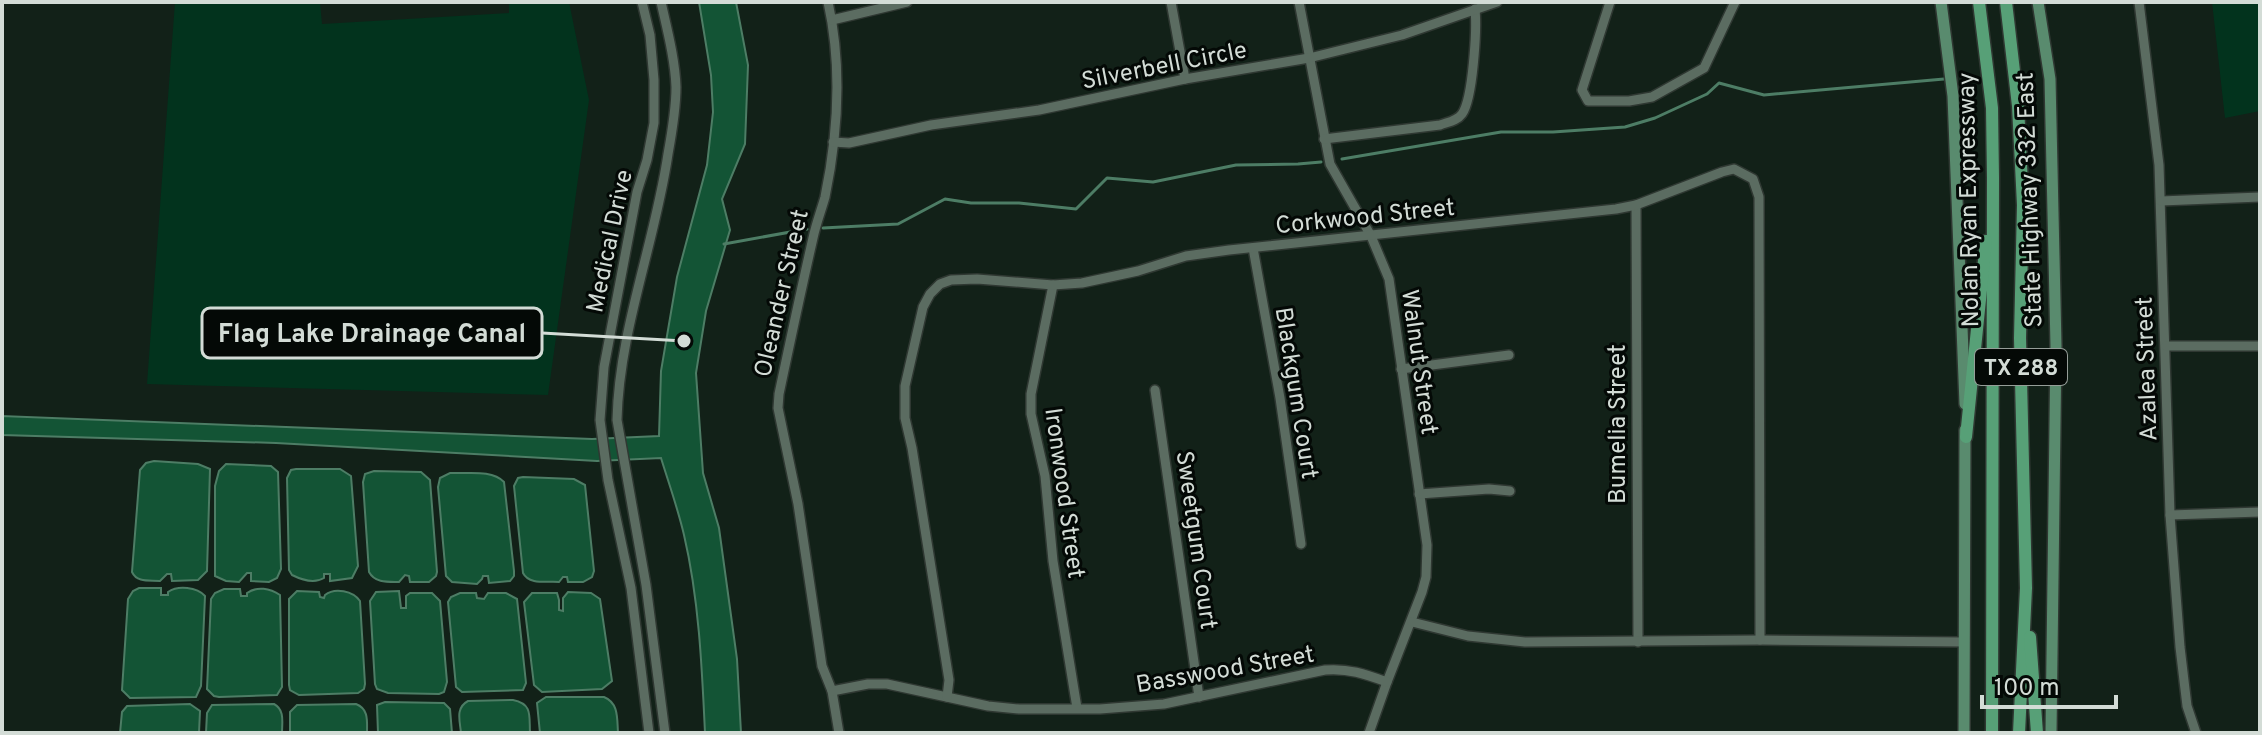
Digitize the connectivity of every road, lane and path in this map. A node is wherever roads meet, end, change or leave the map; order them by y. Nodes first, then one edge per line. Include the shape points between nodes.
1 (642, 2) edge
2 (661, 2) edge
3 (828, 2) edge
4 (907, 2) edge
5 (1171, 2) edge
6 (1299, 2) edge
7 (1497, 2) edge
8 (1610, 2) edge
9 (1735, 2) edge
10 (1941, 2) edge
11 (1979, 2) edge
12 (2006, 2) edge
13 (2038, 2) edge
14 (2139, 2) edge
15 (1475, 9) junction
16 (832, 20) junction
17 (1309, 58) junction
18 (1185, 79) junction
19 (1324, 139) junction
20 (833, 142) junction
21 (1993, 178) junction
22 (2260, 197) edge
23 (2161, 201) junction
24 (1636, 205) junction
25 (1371, 236) junction
26 (1253, 248) junction
27 (1053, 285) junction
28 (2166, 346) junction
29 (2260, 346) edge
30 (1509, 355) dead end
31 (1401, 369) junction
32 (1155, 390) dead end
33 (1966, 437) junction
34 (626, 480) junction
35 (609, 484) junction
36 (1510, 491) dead end
37 (1419, 494) junction
38 (2260, 512) edge
39 (2170, 515) junction
40 (1301, 544) dead end
41 (2026, 588) junction
42 (1412, 622) junction
43 (1760, 640) junction
44 (1638, 642) junction
45 (1964, 642) junction
46 (1387, 682) junction
47 (832, 691) junction
48 (947, 697) junction
49 (1199, 697) junction
50 (1077, 708) junction
51 (649, 733) edge
52 (665, 733) edge
53 (839, 733) edge
54 (1369, 733) edge
55 (1964, 733) edge
56 (1992, 733) edge
57 (2019, 733) edge
58 (2037, 733) edge
59 (2051, 733) edge
60 (2196, 733) edge

1 - 35 street, Medical Drive via 650,35 654,123 604,367 601,430
2 - 34 street, Medical Drive via 676,86 665,177 618,397
3 - 16 street, Oleander Street
4 - 16 street
5 - 18 street
6 - 17 street, Walnut Street
7 - 15 street, Silverbell Circle
8 - 9 street via 1582,90 1588,101 1652,97 1704,68
10 - 33 main road via 1953,96
11 - 21 highway, Nolan Ryan Expressway / TX 288 via 1992,108
12 - 41 highway, Nolan Ryan Expressway / TX 288 via 2023,205 2020,338
13 - 59 main road, State Highway 332 East via 2050,79 2056,346
14 - 23 street, Azalea Street
15 - 17 street, Silverbell Circle via 1402,35
15 - 19 street via 1468,94 1464,112 1455,120
16 - 20 street, Oleander Street
17 - 18 street, Silverbell Circle
17 - 19 street, Walnut Street
18 - 20 street, Silverbell Circle via 1039,110
19 - 25 street, Walnut Street via 1330,164
20 - 47 street, Oleander Street via 778,408 822,666
21 - 33 highway
21 - 56 highway, Nolan Ryan Expressway / TX 288
22 - 23 street
23 - 28 street, Azalea Street
24 - 25 street, Corkwood Street
24 - 43 street, Corkwood Street via 1734,169 1753,179 1757,188
24 - 44 street, Bumelia Street
25 - 26 street, Corkwood Street
25 - 31 street, Walnut Street via 1389,279
26 - 27 street, Corkwood Street via 1186,256 1116,276
26 - 40 street, Blackgum Court
27 - 48 street, Corkwood Street via 951,280 940,284 923,307 905,386 905,418 949,680
27 - 50 street, Ironwood Street via 1031,414 1045,476
28 - 29 street
28 - 39 street, Azalea Street
30 - 31 street
31 - 37 street, Walnut Street
32 - 49 street, Sweetgum Court
33 - 45 main road
34 - 35 street
34 - 52 street, Medical Drive
35 - 51 street, Medical Drive via 631,588
36 - 37 street
37 - 42 street, Walnut Street via 1427,561
38 - 39 street
39 - 60 street, Azalea Street via 2187,706
41 - 57 highway, Nolan Ryan Expressway / TX 288
41 - 58 highway
42 - 44 street via 1493,640
42 - 46 street, Walnut Street
43 - 44 street
43 - 45 street
45 - 55 main road
46 - 49 street, Basswood Street via 1359,671 1325,670
46 - 54 street, Walnut Street
47 - 48 street, Basswood Street via 887,684
47 - 53 street, Oleander Street
48 - 50 street, Basswood Street via 1004,707
49 - 50 street, Basswood Street

